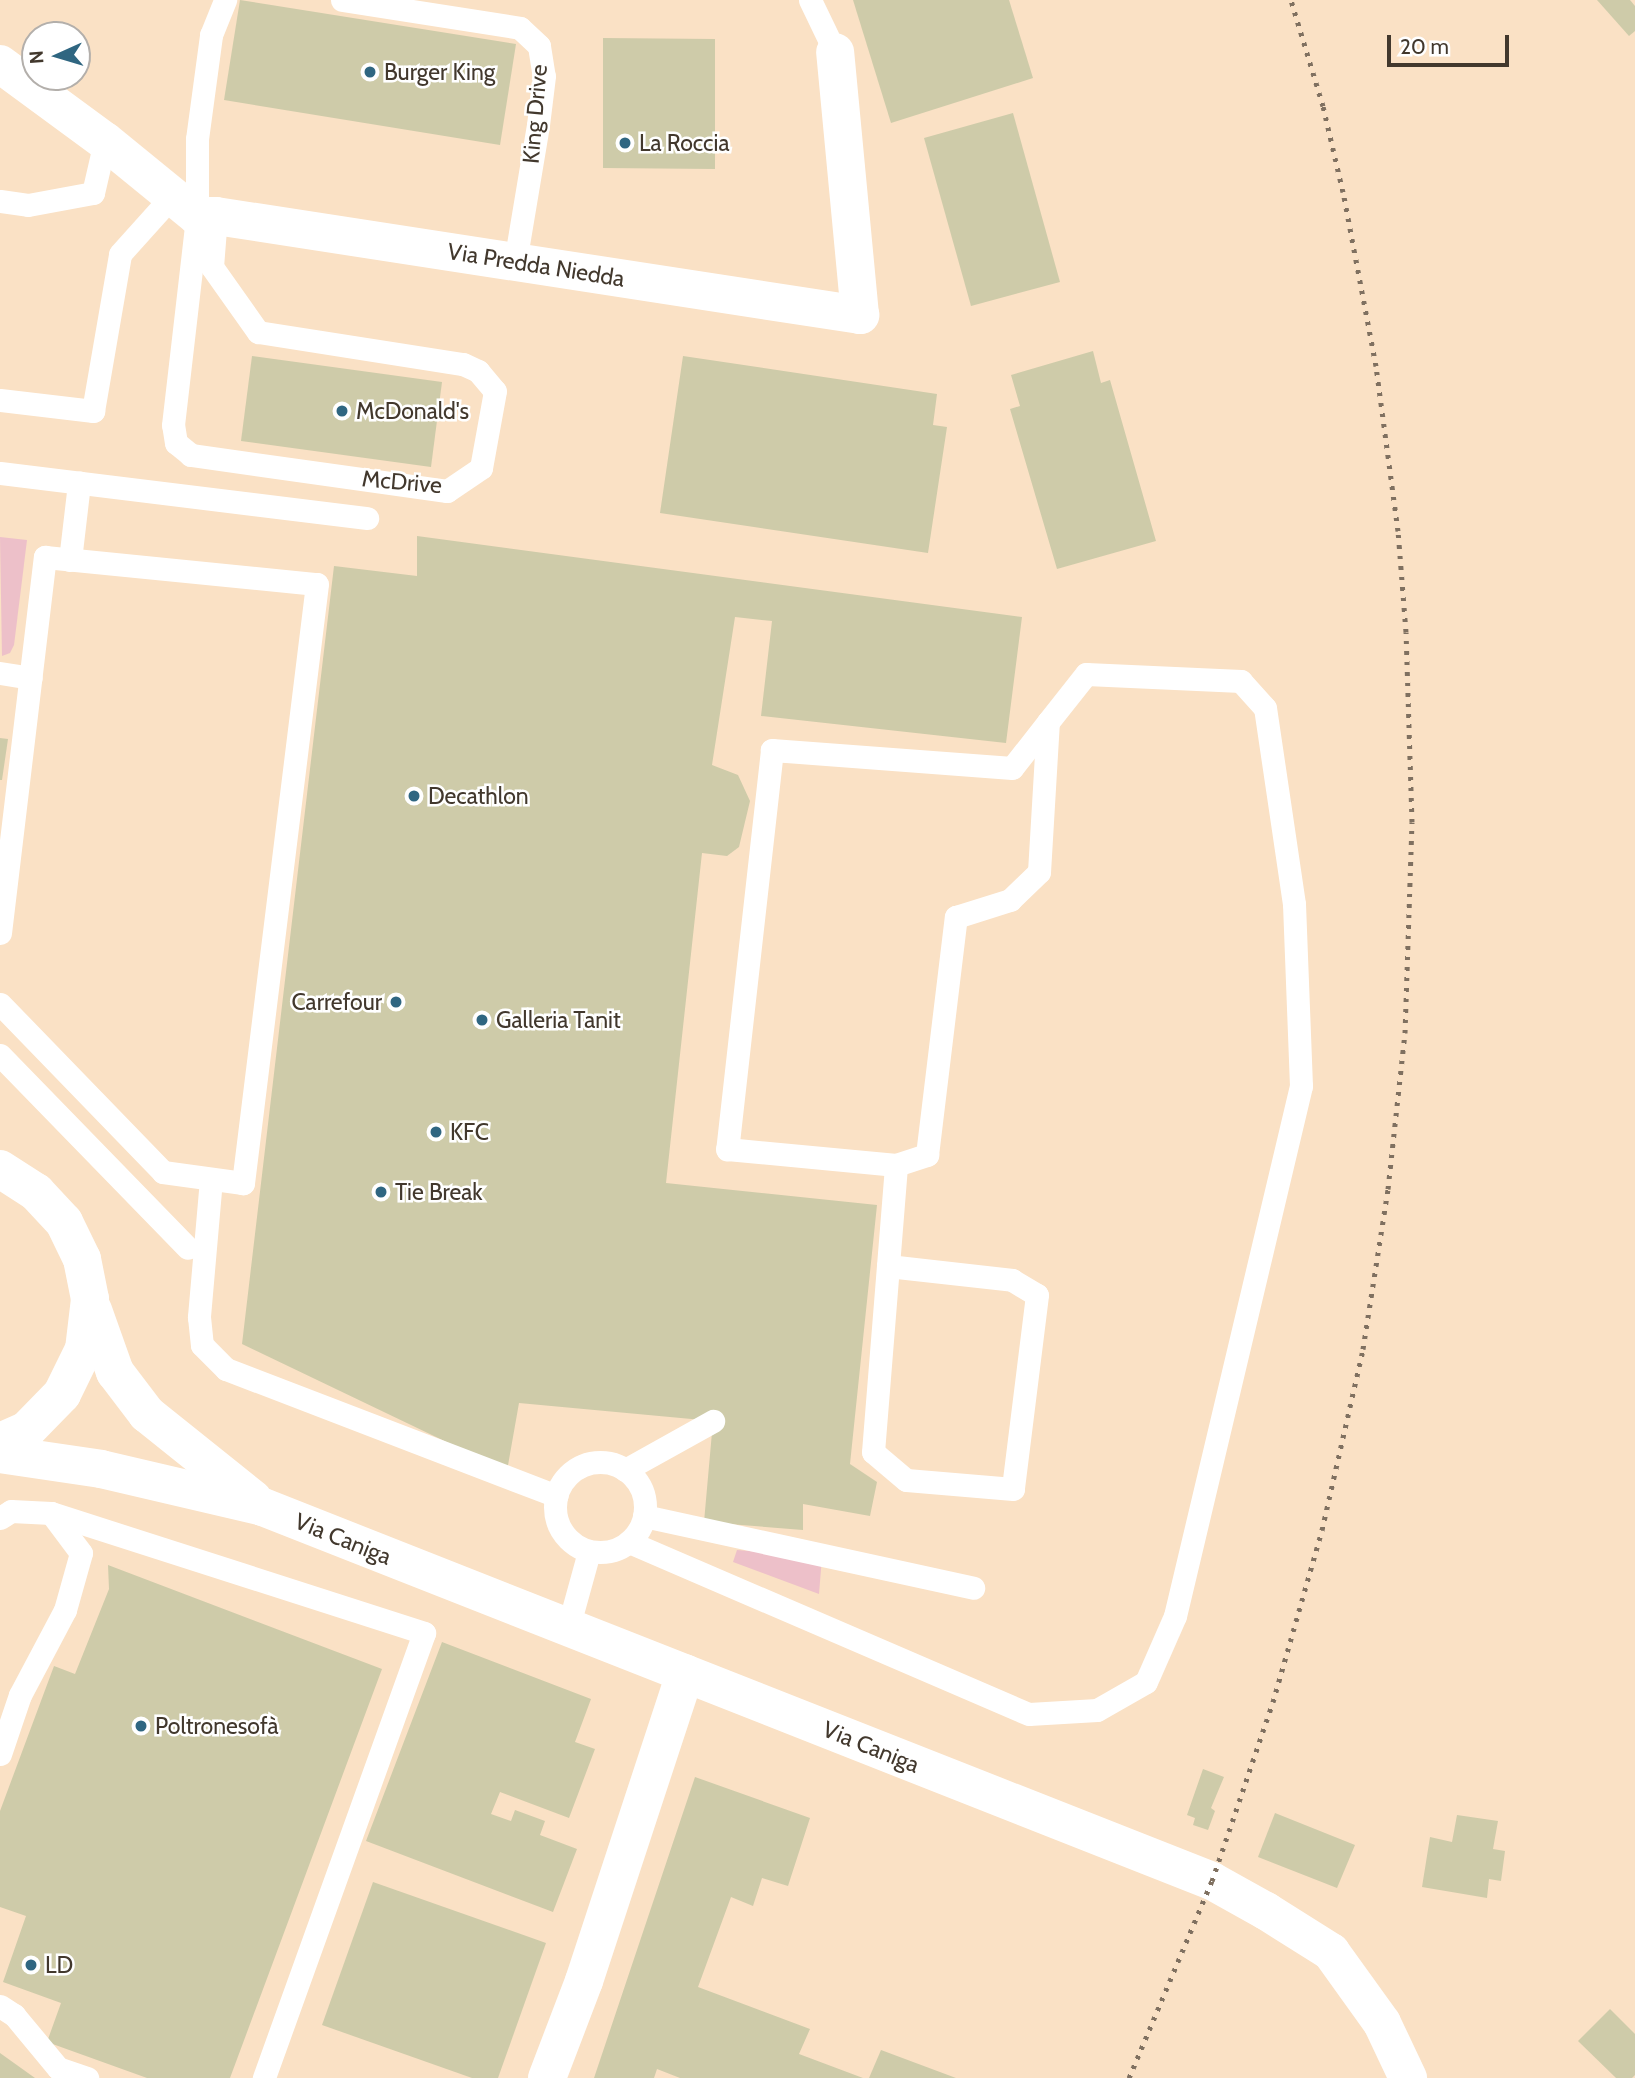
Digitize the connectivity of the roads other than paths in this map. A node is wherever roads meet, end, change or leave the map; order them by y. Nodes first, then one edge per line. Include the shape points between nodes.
1 (225, 0) edge
2 (342, 0) edge
3 (810, 0) edge
4 (835, 52) joint
5 (0, 64) edge
6 (105, 141) junction
7 (0, 201) edge
8 (196, 209) junction
9 (516, 262) junction
10 (0, 400) edge
11 (0, 473) edge
12 (79, 483) junction
13 (367, 518) dead end
14 (70, 560) junction
15 (0, 673) edge
16 (31, 678) junction
17 (1048, 722) junction
18 (0, 933) edge
19 (0, 1004) edge
20 (0, 1055) edge
21 (0, 1154) edge
22 (897, 1165) junction
23 (0, 1170) edge
24 (211, 1179) junction
25 (36, 1192) junction
26 (188, 1248) dead end
27 (888, 1266) junction
28 (90, 1299) junction
29 (713, 1421) dead end
30 (0, 1442) edge
31 (0, 1454) edge
32 (625, 1470) junction
33 (556, 1496) junction
34 (263, 1507) junction
35 (51, 1514) junction
36 (644, 1516) junction
37 (0, 1518) edge
38 (629, 1542) junction
39 (589, 1552) junction
40 (973, 1588) dead end
41 (568, 1628) junction
42 (685, 1673) junction
43 (0, 1754) edge
44 (0, 2006) edge
45 (87, 2078) edge
46 (264, 2078) edge
47 (547, 2078) edge
48 (1408, 2078) edge

1 - 8 lane via 211,35 197,139
2 - 9 lane, King Drive via 520,28 540,46 544,76
3 - 4 lane
4 - 9 street, Via Predda Niedda via 860,315
5 - 6 street, Via Predda Niedda
6 - 7 lane via 93,193 27,205
6 - 8 street, Via Predda Niedda
8 - 8 lane, McDrive via 173,425 176,443 191,455 447,491 481,468 495,391 478,371 463,364 258,332 212,267
8 - 9 street, Via Predda Niedda
8 - 10 lane via 120,254 93,411
11 - 12 lane
12 - 13 lane
12 - 14 lane
14 - 16 lane via 45,557
14 - 24 lane via 317,584 243,1183
15 - 16 lane
16 - 18 lane
17 - 22 lane via 1039,872 1010,900 956,917 927,1155
17 - 22 lane via 1012,768 772,750 727,1149
17 - 38 lane via 1086,674 1241,681 1265,708 1294,904 1301,1086 1175,1616 1146,1682 1097,1710 1029,1714
19 - 24 lane via 163,1172
20 - 26 lane
21 - 25 street
22 - 27 lane
23 - 25 street
24 - 33 lane via 199,1317 202,1345 226,1369
25 - 28 street via 64,1222 82,1259
27 - 27 lane via 873,1452 906,1480 1013,1489 1037,1295 1012,1280
28 - 30 street via 84,1349 62,1394 27,1430
28 - 34 street, Via Caniga via 115,1372 147,1414
29 - 32 lane
31 - 34 street, Via Caniga via 102,1469
32 - 33 lane via 605,1462 584,1465 571,1472
32 - 36 lane via 641,1490
33 - 39 lane via 556,1517 565,1536
34 - 41 street, Via Caniga
35 - 37 lane via 11,1511
35 - 43 lane via 80,1553 65,1610 20,1695
35 - 46 lane via 424,1633
36 - 38 lane
36 - 40 lane
38 - 39 lane via 603,1553
39 - 41 lane
41 - 42 street, Via Caniga
42 - 47 street via 584,1981
42 - 48 street, Via Caniga via 1212,1881 1266,1911 1331,1952 1382,2023
44 - 45 lane via 14,2015 58,2068

